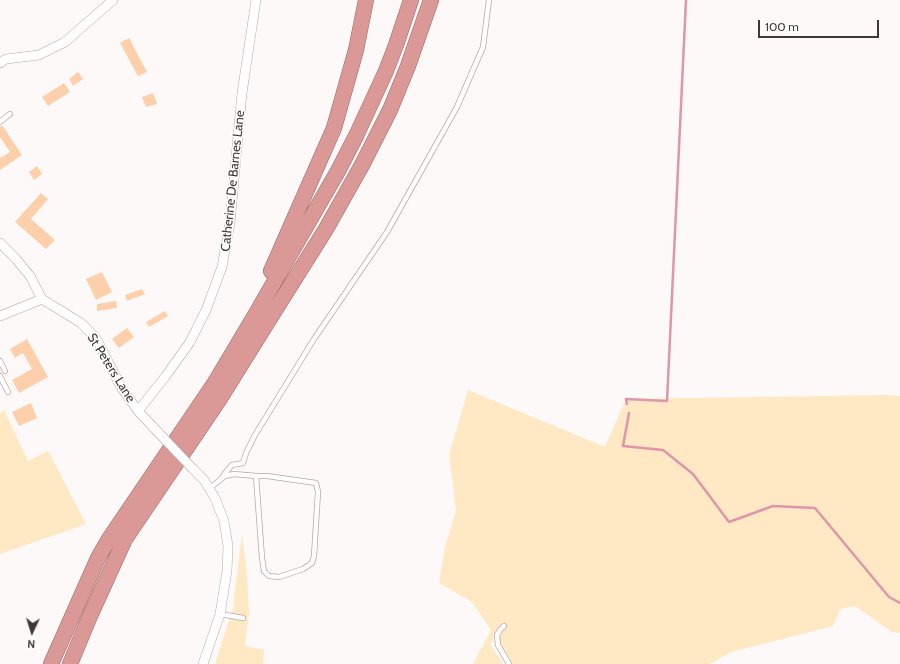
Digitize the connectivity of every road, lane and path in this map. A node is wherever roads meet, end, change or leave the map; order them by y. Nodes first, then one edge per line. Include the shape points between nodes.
1 (113, 0) edge
2 (256, 0) edge
3 (366, 0) edge
4 (411, 0) edge
5 (431, 0) edge
6 (489, 0) edge
7 (0, 62) edge
8 (10, 114) dead end
9 (0, 122) edge
10 (0, 243) edge
11 (42, 299) junction
12 (0, 316) edge
13 (241, 340) junction
14 (0, 361) edge
15 (5, 371) dead end
16 (0, 376) edge
17 (8, 392) dead end
18 (138, 411) junction
19 (256, 476) junction
20 (221, 479) junction
21 (210, 488) junction
22 (220, 614) junction
23 (90, 616) junction
24 (243, 618) dead end
25 (504, 626) dead end
26 (51, 664) edge
27 (70, 664) edge
28 (79, 664) edge
29 (203, 664) edge
30 (509, 664) edge

1 - 7 street via 65,42 39,55
2 - 18 street, Catherine De Barnes Lane via 242,93 230,223 222,267 206,310 190,342
3 - 13 highway via 356,50 334,128
4 - 13 highway via 388,64 356,136
5 - 23 highway via 390,110 362,165 326,229 259,336 125,539
6 - 20 lane via 483,47 457,107 387,232 310,345 255,435 243,463 232,465
8 - 9 lane
10 - 11 street via 30,276
11 - 12 street
11 - 18 street, St Peters Lane via 80,323 92,334 121,387
13 - 26 highway via 109,539
14 - 15 lane
16 - 17 lane
18 - 21 street, bridge
19 - 19 lane via 316,483 318,492 314,556 312,563 303,569 279,577 269,576 264,571
19 - 20 lane via 234,474
20 - 21 lane
21 - 22 street via 222,514 228,542 228,571
22 - 24 lane
22 - 29 street
23 - 27 highway
23 - 28 highway
25 - 30 lane via 497,635 498,645

